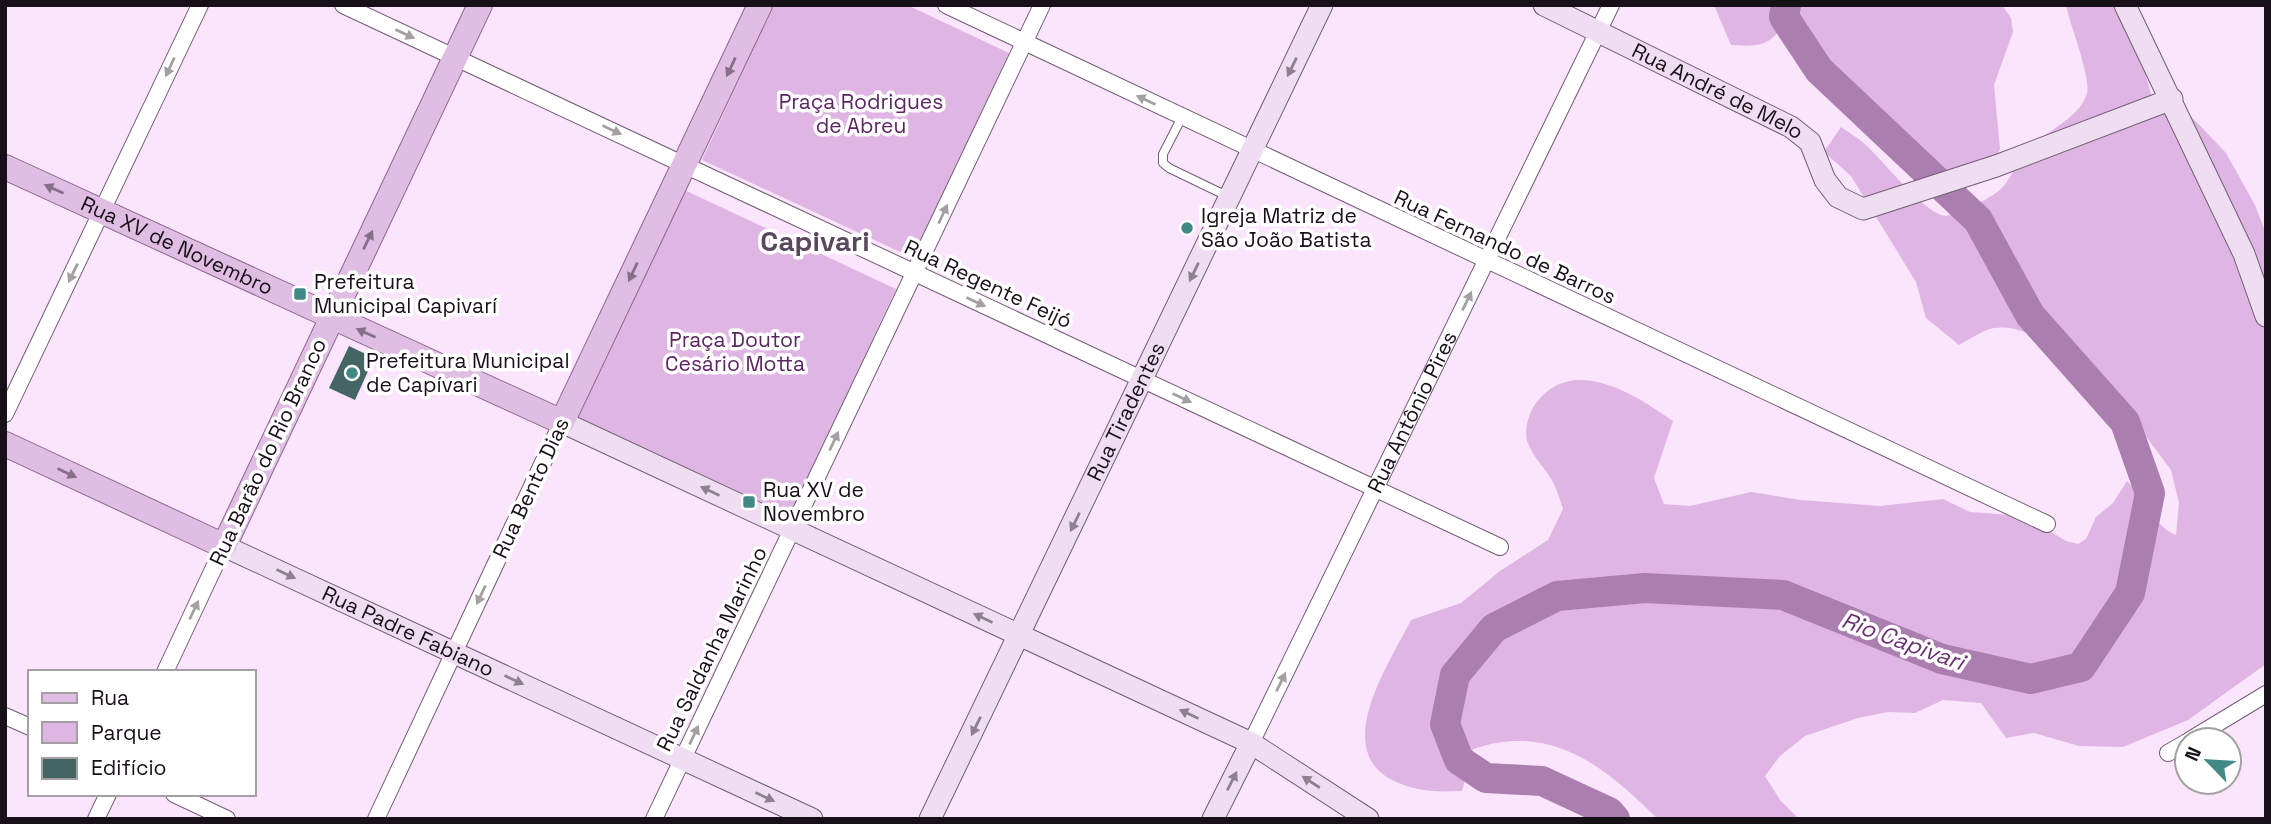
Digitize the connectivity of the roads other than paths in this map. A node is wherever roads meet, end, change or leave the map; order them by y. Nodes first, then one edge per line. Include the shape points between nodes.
1 (200, 5) edge
2 (343, 5) edge
3 (480, 5) edge
4 (760, 5) edge
5 (946, 5) edge
6 (1042, 5) edge
7 (1322, 5) edge
8 (1544, 5) edge
9 (1611, 5) edge
10 (2125, 5) edge
11 (1598, 32) junction
12 (1024, 43) junction
13 (455, 57) junction
14 (2172, 99) junction
15 (1182, 117) junction
16 (1252, 151) junction
17 (685, 164) junction
18 (5, 167) edge
19 (1230, 197) junction
20 (102, 211) junction
21 (1486, 262) junction
22 (915, 273) junction
23 (2266, 316) edge
24 (330, 317) junction
25 (1143, 380) junction
26 (5, 414) edge
27 (562, 422) junction
28 (5, 444) edge
29 (1376, 489) junction
30 (2047, 524) dead end
31 (792, 529) junction
32 (224, 545) junction
33 (1500, 547) dead end
34 (1020, 636) junction
35 (454, 652) junction
36 (166, 670) edge
37 (2266, 694) edge
38 (5, 716) edge
39 (28, 726) edge
40 (2213, 726) edge
41 (1251, 743) junction
42 (2173, 750) edge
43 (2168, 753) dead end
44 (683, 759) junction
45 (107, 796) edge
46 (178, 796) edge
47 (96, 819) edge
48 (227, 819) edge
49 (376, 819) edge
50 (654, 819) edge
51 (812, 819) edge
52 (930, 819) edge
53 (1213, 819) edge
54 (1368, 819) edge

1 -> 20 street
2 -> 13 street, Rua Regente Feijó
3 - 13 main road, Rua Barão do Rio Branco
4 -> 17 main road, Rua Bento Dias
5 - 12 street, Rua Fernando de Barros
6 - 12 street, Rua Saldanha Marinho
7 -> 16 street, Rua Tiradentes
8 - 11 street, Rua André de Melo
9 - 11 street, Rua Antônio Pires
10 - 14 street
11 - 14 street, Rua André de Melo via 1791,127 1810,142 1825,180 1839,197 1863,209 1996,166
11 - 21 street, Rua Antônio Pires
15 -> 12 street, Rua Fernando de Barros
22 -> 12 street, Rua Saldanha Marinho
13 -> 17 street, Rua Regente Feijó
24 -> 13 main road, Rua Barão do Rio Branco
14 - 23 street via 2244,254
15 - 16 street, Rua Fernando de Barros
15 - 19 lane via 1163,163
16 - 19 street, Rua Tiradentes
16 - 21 street, Rua Fernando de Barros
17 - 22 street, Rua Regente Feijó
17 -> 27 main road, Rua Bento Dias
20 -> 18 main road, Rua XV de Novembro
19 -> 25 street, Rua Tiradentes
20 - 24 main road, Rua XV de Novembro
20 -> 26 street
29 -> 21 street, Rua Antônio Pires
21 - 30 street, Rua Fernando de Barros
22 -> 25 street, Rua Regente Feijó
31 -> 22 street, Rua Saldanha Marinho
27 -> 24 main road, Rua XV de Novembro
24 - 32 main road, Rua Barão do Rio Branco
25 -> 29 street, Rua Regente Feijó
25 -> 34 street, Rua Tiradentes
31 -> 27 street, Rua XV de Novembro
27 -> 35 street, Rua Bento Dias
28 -> 32 main road, Rua Padre Fabiano
29 - 33 street, Rua Regente Feijó
41 -> 29 street, Rua Antônio Pires
34 -> 31 street, Rua XV de Novembro
44 -> 31 street, Rua Saldanha Marinho
32 -> 35 street, Rua Padre Fabiano
36 -> 32 street, Rua Barão do Rio Branco
41 -> 34 street, Rua XV de Novembro
34 -> 52 street, Rua Tiradentes
35 -> 44 street, Rua Padre Fabiano
35 - 49 street, Rua Bento Dias
37 - 40 street
38 - 39 street
53 -> 41 street, Rua Antônio Pires
54 -> 41 street, Rua XV de Novembro
42 - 43 street
44 - 50 street, Rua Saldanha Marinho
44 -> 51 street, Rua Padre Fabiano
45 - 47 street
46 - 48 street

